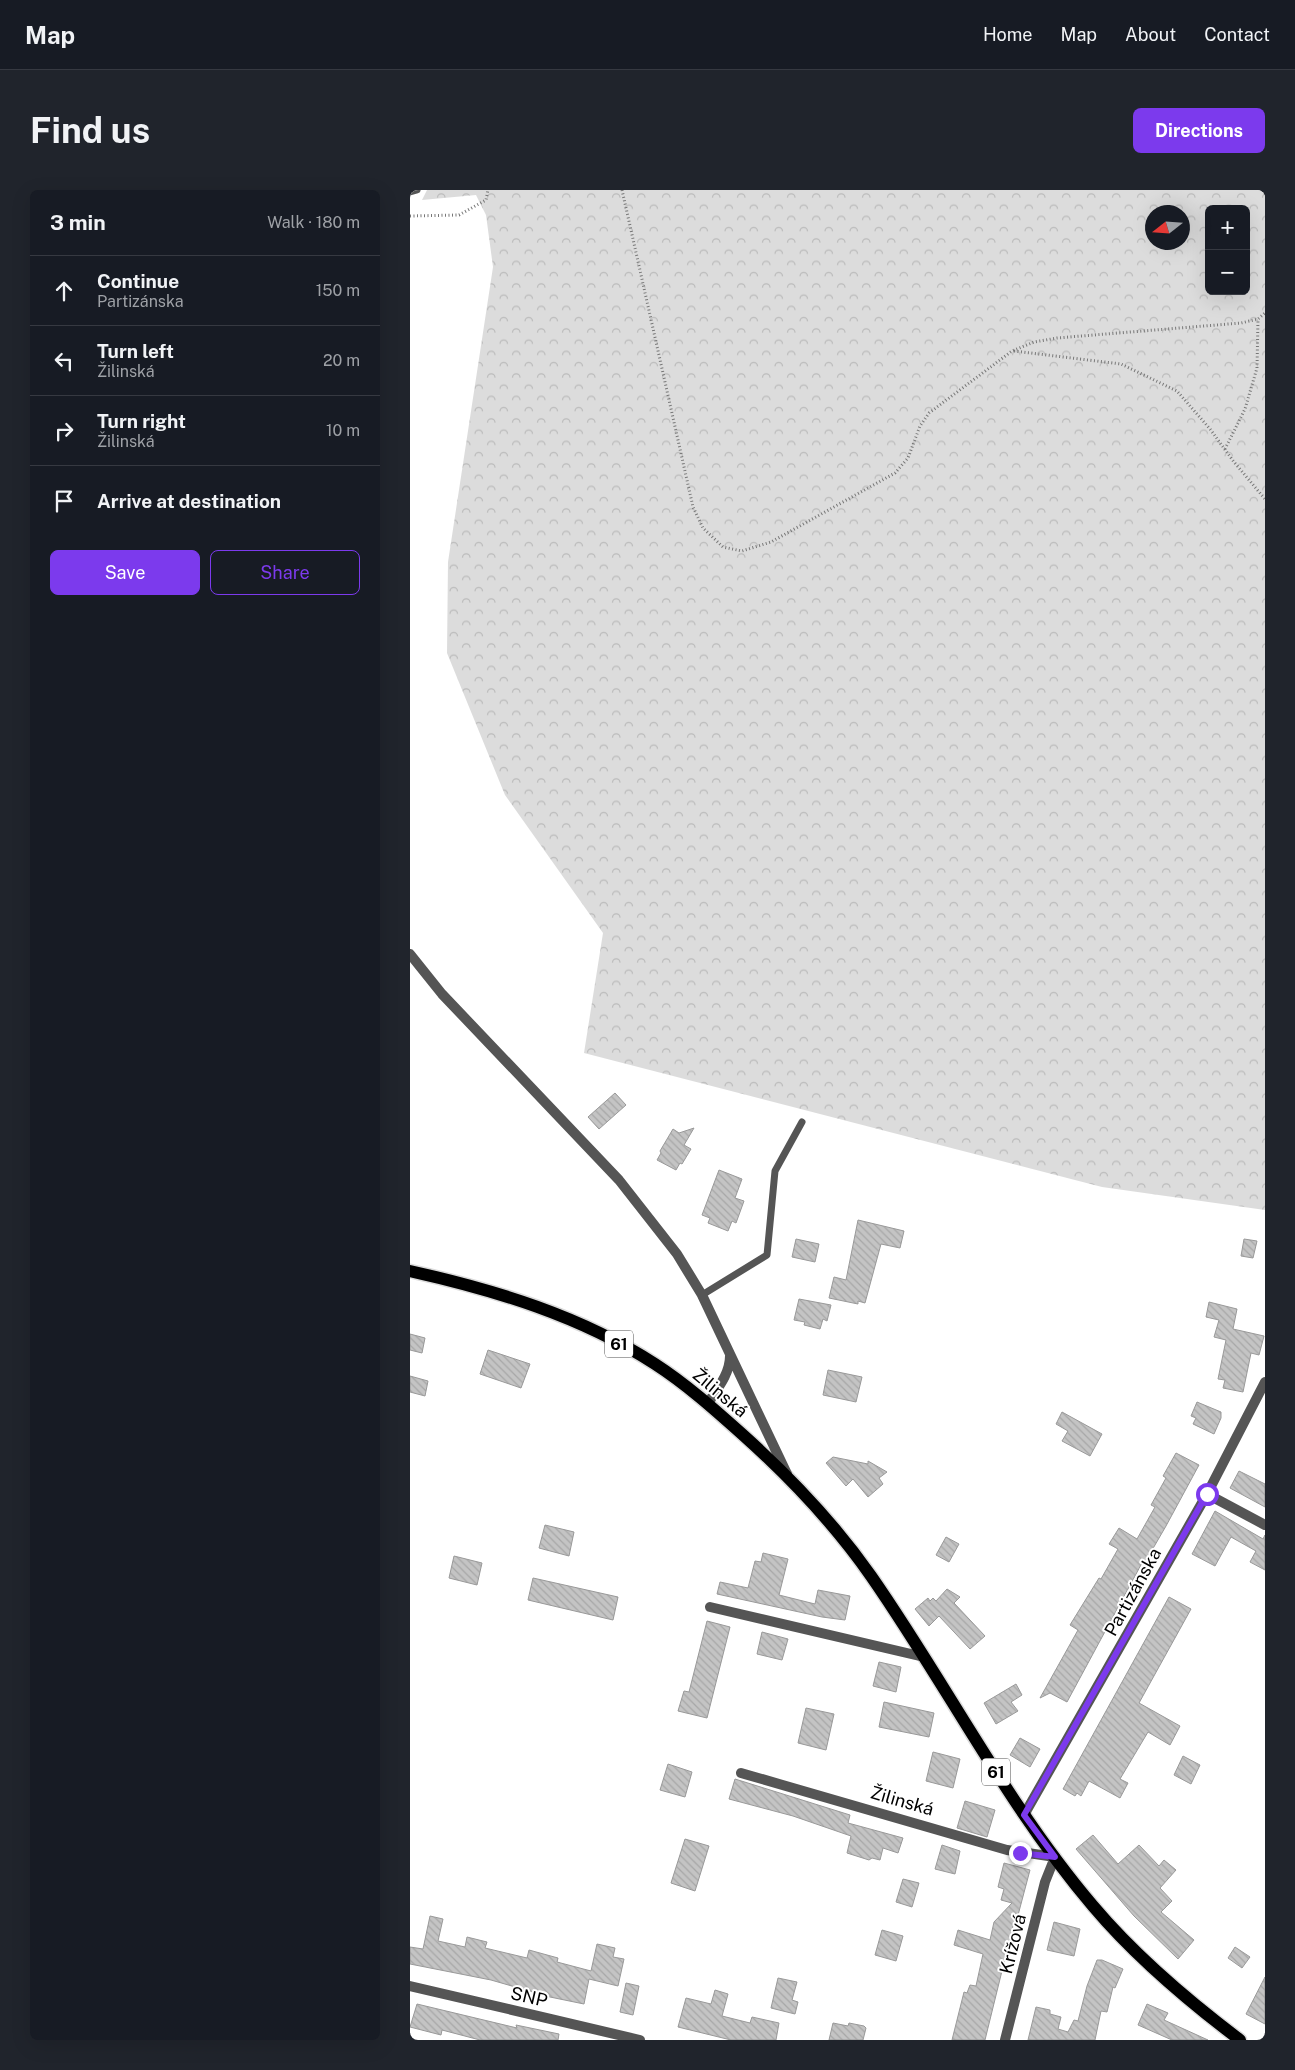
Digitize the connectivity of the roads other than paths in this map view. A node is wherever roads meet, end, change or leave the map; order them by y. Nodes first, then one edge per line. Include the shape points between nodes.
1 (417, 190) edge
2 (410, 192) edge
3 (410, 954) edge
4 (802, 1122) dead end
5 (410, 1271) edge
6 (702, 1295) junction
7 (730, 1355) junction
8 (1265, 1382) edge
9 (708, 1403) junction
10 (787, 1474) junction
11 (1207, 1494) junction
12 (1265, 1526) edge
13 (710, 1607) dead end
14 (924, 1657) junction
15 (741, 1773) dead end
16 (1024, 1815) junction
17 (1055, 1857) junction
18 (410, 1986) edge
19 (640, 2040) edge
20 (1005, 2040) edge
21 (1240, 2040) edge

1 - 2 lane
3 - 6 street via 442,994 619,1180 677,1254
4 - 6 lane via 775,1171 767,1255
5 - 9 main road, Žilinská / 61 via 522,1301 593,1329 655,1364
6 - 7 street
7 - 9 street via 727,1374
7 - 10 street
8 - 11 street, Partizánska
9 - 10 main road, Žilinská / 61
10 - 14 main road, Žilinská / 61 via 871,1576
11 - 12 street
11 - 16 street, Partizánska
13 - 14 street
14 - 16 main road, Žilinská / 61
15 - 17 street, Žilinská via 1007,1850
16 - 17 main road, Žilinská / 61
17 - 20 street, Krížová via 1045,1882
17 - 21 main road, Žilinská / 61 via 1092,1906 1134,1951 1202,2012
18 - 19 street, SNP

